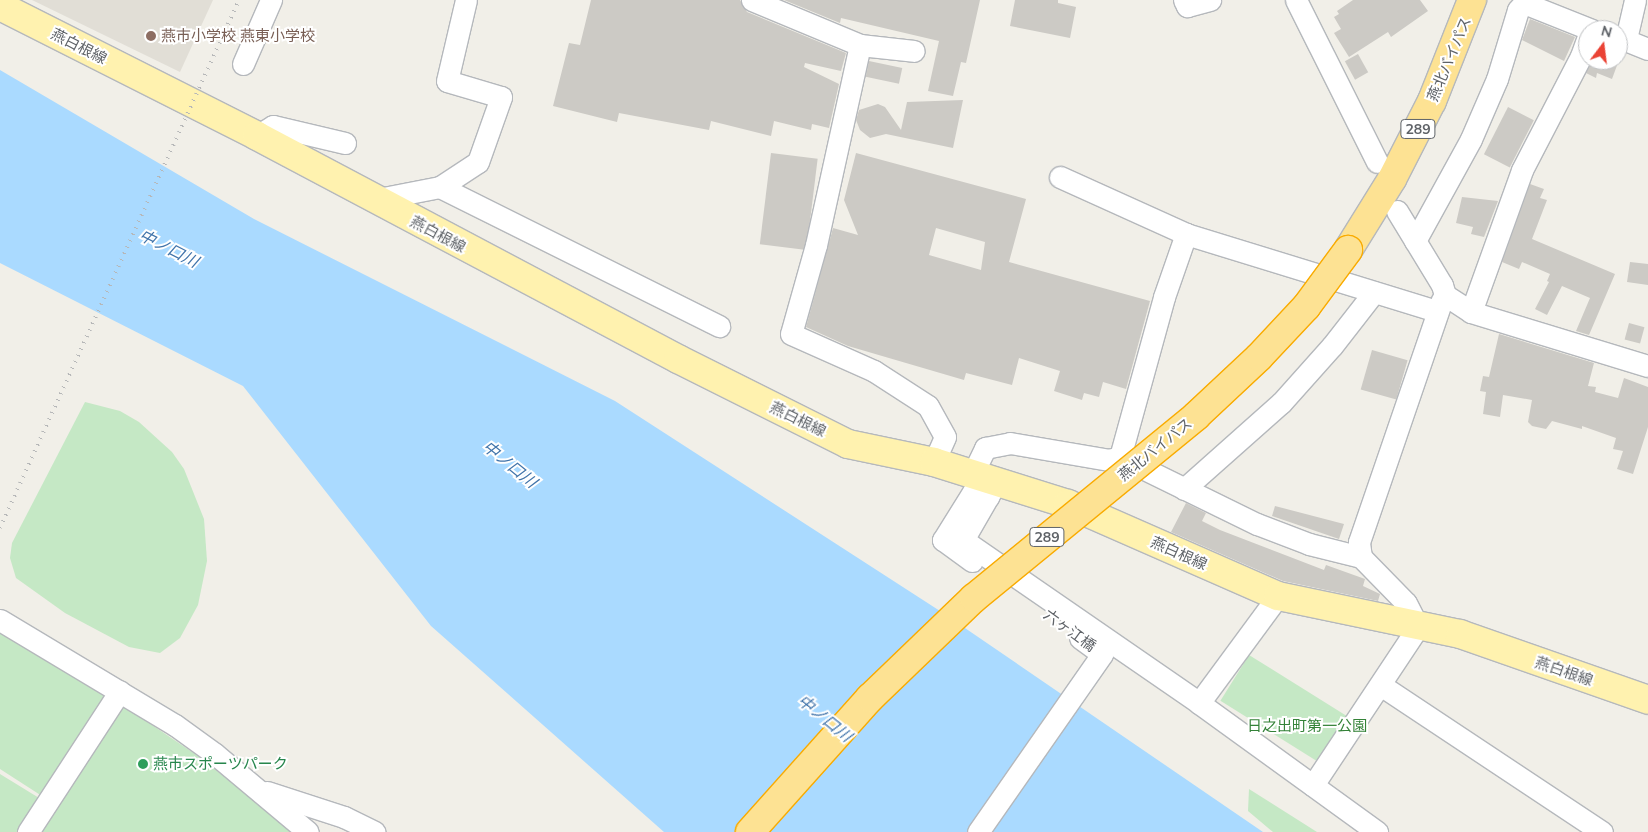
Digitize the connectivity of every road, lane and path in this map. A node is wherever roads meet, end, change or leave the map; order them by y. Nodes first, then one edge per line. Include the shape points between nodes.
1 (271, 0) edge
2 (466, 0) edge
3 (752, 0) edge
4 (1184, 0) edge
5 (1210, 0) edge
6 (1296, 0) edge
7 (1472, 0) edge
8 (1635, 0) edge
9 (0, 6) edge
10 (1628, 20) edge
11 (1578, 25) edge
12 (1628, 40) edge
13 (860, 45) junction
14 (1648, 48) edge
15 (914, 51) dead end
16 (1578, 62) edge
17 (242, 64) dead end
18 (257, 136) junction
19 (345, 143) dead end
20 (1377, 162) dead end
21 (1060, 177) dead end
22 (440, 187) junction
23 (374, 200) junction
24 (1397, 211) dead end
25 (1186, 234) junction
26 (1415, 241) junction
27 (1374, 292) junction
28 (1441, 303) junction
29 (1471, 312) junction
30 (719, 326) dead end
31 (1648, 366) edge
32 (1120, 457) junction
33 (934, 462) junction
34 (986, 484) junction
35 (1184, 489) junction
36 (1361, 557) junction
37 (1278, 596) junction
38 (0, 620) edge
39 (1418, 627) junction
40 (1382, 686) junction
41 (120, 691) junction
42 (1648, 700) edge
43 (1199, 703) junction
44 (1313, 785) junction
45 (258, 789) junction
46 (28, 832) edge
47 (308, 832) edge
48 (375, 832) edge
49 (750, 832) edge
50 (978, 832) edge
51 (1377, 832) edge
52 (1602, 832) edge

1 - 17 street
2 - 22 street via 447,81 501,97 478,162
3 - 13 street
4 - 5 street via 1187,6
6 - 20 street
7 - 49 highway, 燕北バイパス / 289, bridge via 1455,48 1392,179 1348,250 1306,307 1196,416 974,598 870,698
8 - 10 street
9 - 18 main road, 燕白根線
11 - 26 street via 1524,3 1518,10 1497,78 1471,139
12 - 14 street
13 - 15 street
13 - 33 street via 816,245 791,334 874,371 928,406 945,437
16 - 29 street via 1522,170
18 - 19 street via 273,126
18 - 23 main road, 燕白根線
21 - 25 street
22 - 23 street
22 - 30 street
23 - 33 main road, 燕白根線 via 678,360 848,444
24 - 26 street
25 - 27 street
25 - 32 street via 1164,296
26 - 28 street via 1442,285
27 - 28 street
27 - 35 street via 1281,403
28 - 29 street
28 - 36 street via 1359,542
29 - 31 street
32 - 34 street via 1108,460 1010,443 985,448
32 - 35 street
33 - 34 main road, 燕白根線
34 - 37 main road, 燕白根線 via 1068,504
34 - 43 street via 963,540
34 - 50 street, 六ヶ江橋 via 972,492 943,540 1102,654
35 - 36 street via 1300,540
36 - 39 street via 1406,603
37 - 39 main road, 燕白根線
37 - 43 street
38 - 41 street
39 - 40 street
39 - 42 main road, 燕白根線 via 1460,634
40 - 44 street
40 - 52 street
41 - 45 street via 175,725
41 - 46 street
43 - 44 street
44 - 51 street
45 - 47 street
45 - 48 street via 344,817

